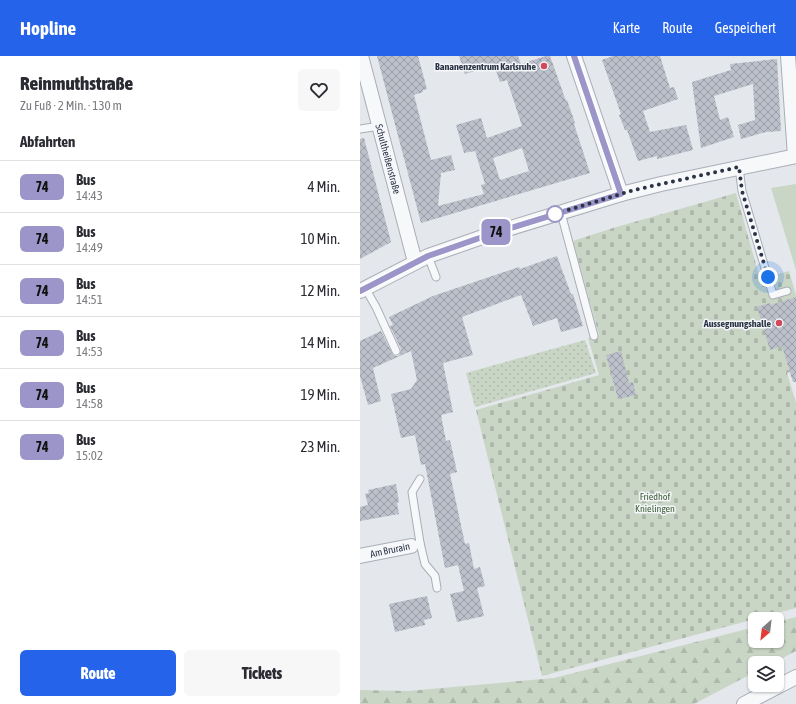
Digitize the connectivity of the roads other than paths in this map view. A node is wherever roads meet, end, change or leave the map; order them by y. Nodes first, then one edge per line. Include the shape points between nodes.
1 (574, 56) edge
2 (788, 56) edge
3 (362, 62) edge
4 (380, 126) junction
5 (360, 130) edge
6 (795, 156) edge
7 (739, 167) junction
8 (621, 194) junction
9 (561, 213) junction
10 (422, 259) junction
11 (436, 277) dead end
12 (363, 289) edge
13 (787, 291) dead end
14 (594, 336) dead end
15 (396, 351) dead end
16 (420, 479) dead end
17 (415, 544) junction
18 (360, 556) edge
19 (437, 588) dead end
20 (796, 677) edge
21 (744, 704) edge

1 - 8 street
2 - 6 street
3 - 4 street, Schultheißenstraße
4 - 5 lane
4 - 10 street, Schultheißenstraße
6 - 7 street
7 - 8 street
7 - 13 lane via 742,191 773,294
8 - 9 street
9 - 10 street via 491,234
9 - 14 lane
10 - 11 lane
10 - 12 street
12 - 15 lane via 376,307
16 - 17 lane, Am Brurain via 412,492
17 - 18 street, Am Brurain
17 - 19 lane, Am Brurain via 425,564 435,576
20 - 21 street

